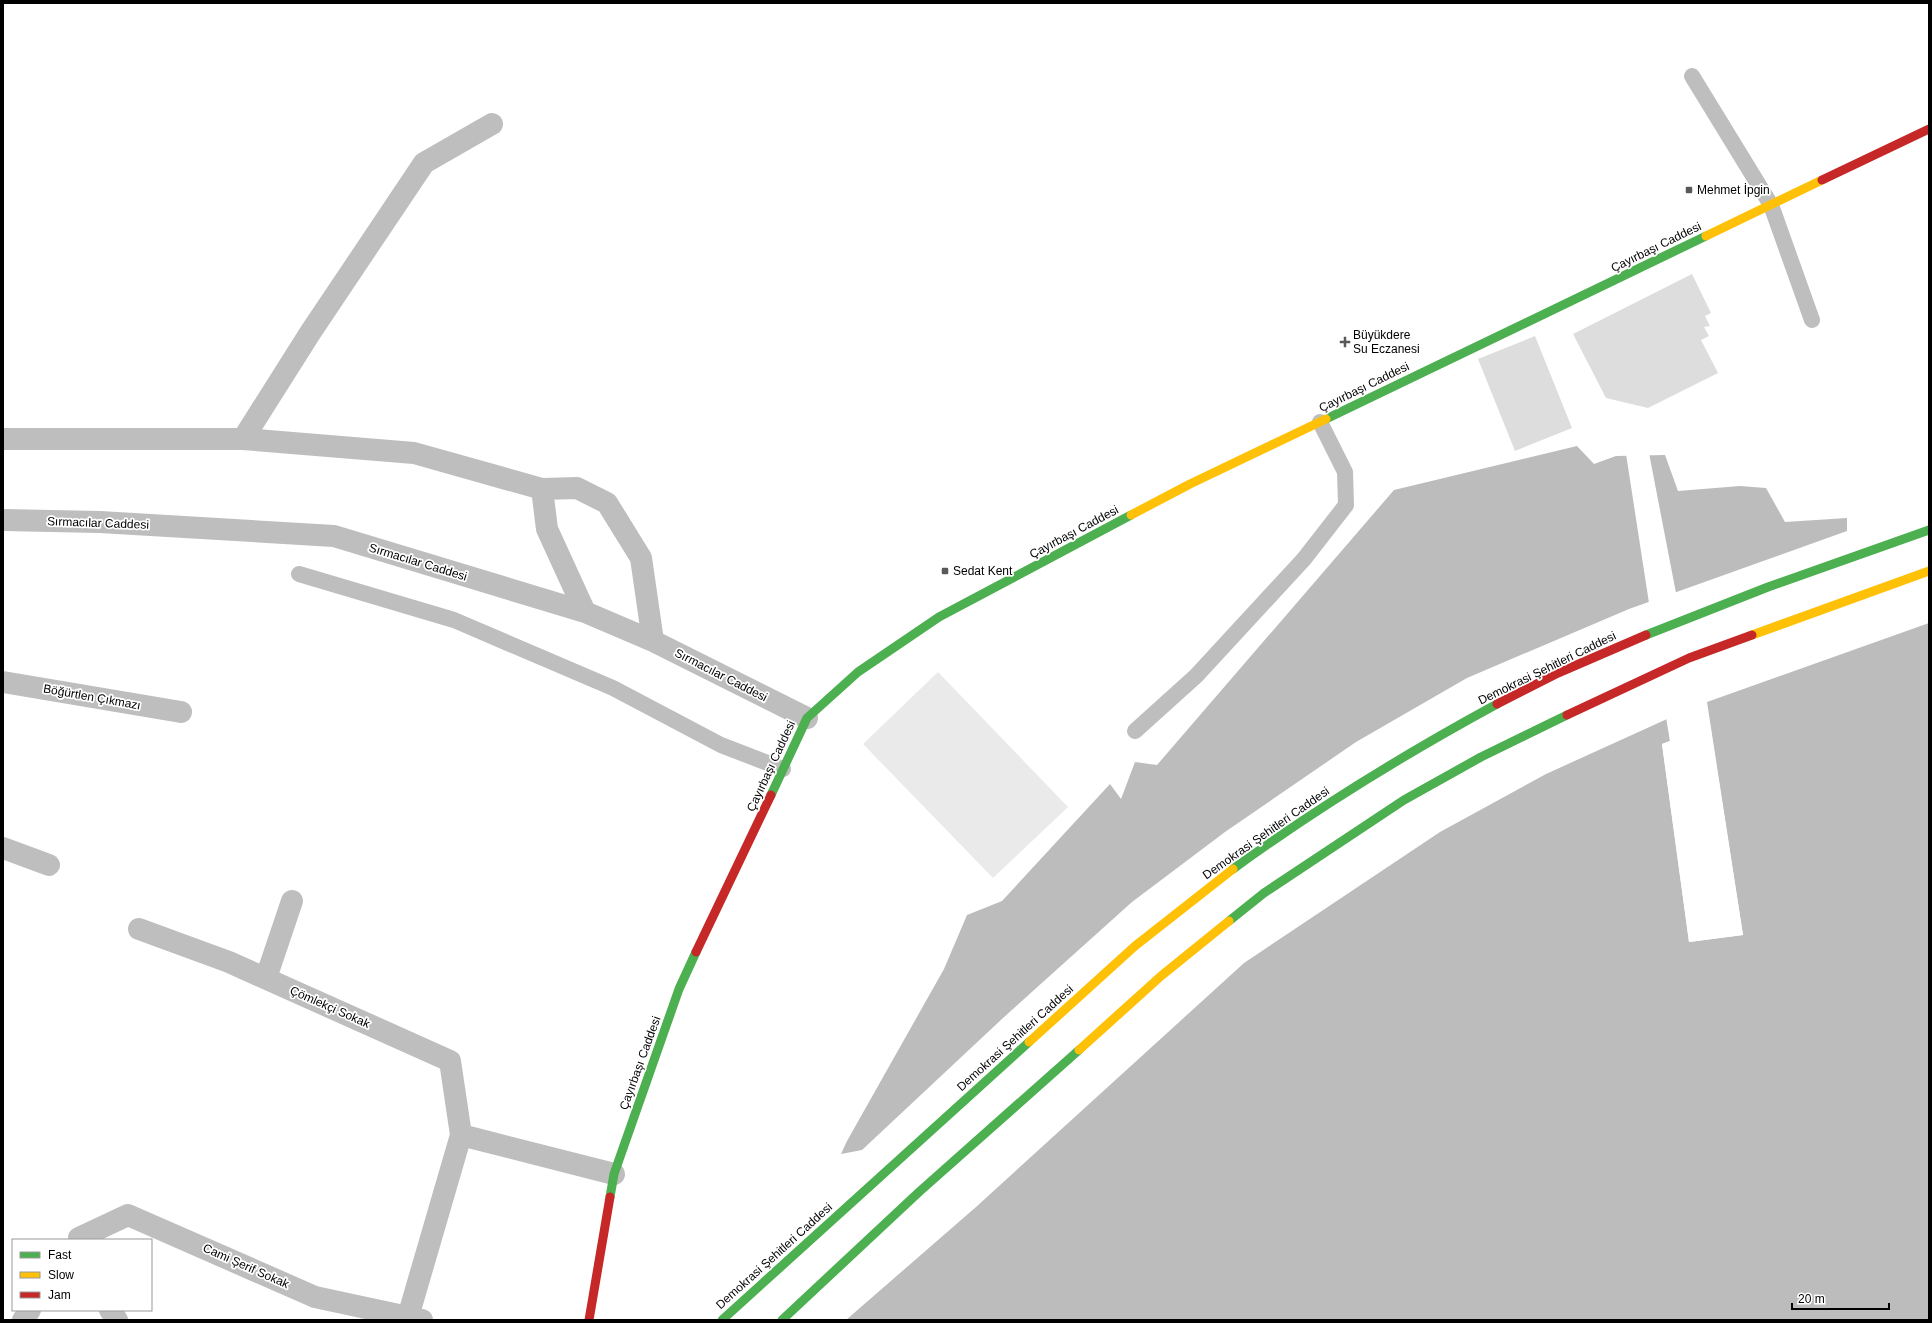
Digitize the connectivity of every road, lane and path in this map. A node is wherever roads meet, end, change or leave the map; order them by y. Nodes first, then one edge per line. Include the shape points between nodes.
1 (1692, 76) dead end
2 (492, 124) dead end
3 (1929, 129) edge
4 (1771, 205) junction
5 (1812, 320) dead end
6 (1320, 422) junction
7 (3, 439) edge
8 (243, 439) junction
9 (542, 489) junction
10 (3, 520) edge
11 (1929, 530) edge
12 (1929, 571) edge
13 (299, 574) dead end
14 (585, 612) junction
15 (653, 641) junction
16 (3, 682) edge
17 (181, 712) dead end
18 (807, 718) junction
19 (1135, 730) dead end
20 (782, 769) junction
21 (3, 848) edge
22 (49, 865) dead end
23 (292, 901) dead end
24 (139, 929) dead end
25 (266, 978) junction
26 (462, 1135) junction
27 (614, 1174) junction
28 (78, 1239) edge
29 (29, 1311) edge
30 (111, 1311) edge
31 (415, 1318) edge
32 (23, 1320) edge
33 (117, 1320) edge
34 (589, 1320) edge
35 (722, 1320) edge
36 (782, 1320) edge

1 - 4 lane
2 - 8 street via 424,163 310,333
3 - 4 main road, Çayırbaşı Caddesi
4 - 5 lane
4 - 6 main road, Çayırbaşı Caddesi
6 - 18 main road, Çayırbaşı Caddesi via 1190,484 939,617 858,672
6 - 19 lane via 1345,472 1346,505 1304,558 1196,676
7 - 8 street
8 - 9 street via 414,453
9 - 14 street via 547,529
9 - 15 street via 577,488 606,503 641,558
10 - 14 street, Sırmacılar Caddesi via 100,522 334,536
11 - 35 main road, Demokrasi Şehitleri Caddesi via 1627,642 1510,697 1433,740 1293,826 1219,879 1128,952
12 - 36 main road via 1690,658 1531,732 1404,800 1264,893 1161,976 919,1192
13 - 20 lane via 454,620 614,688 721,744
14 - 15 street, Sırmacılar Caddesi
15 - 18 street, Sırmacılar Caddesi
16 - 17 street, Böğürtlen Çıkmazı
18 - 20 main road, Çayırbaşı Caddesi
20 - 27 main road, Çayırbaşı Caddesi via 680,989
21 - 22 street
23 - 25 street
24 - 25 street, Çömlekçi Sokak
25 - 26 street, Çömlekçi Sokak via 450,1061
26 - 27 street
26 - 31 street, Çömlekçi Sokak
27 - 34 main road, Çayırbaşı Caddesi
28 - 31 street, Cami Şerif Sokak via 128,1215 315,1296
29 - 32 street
30 - 33 street

